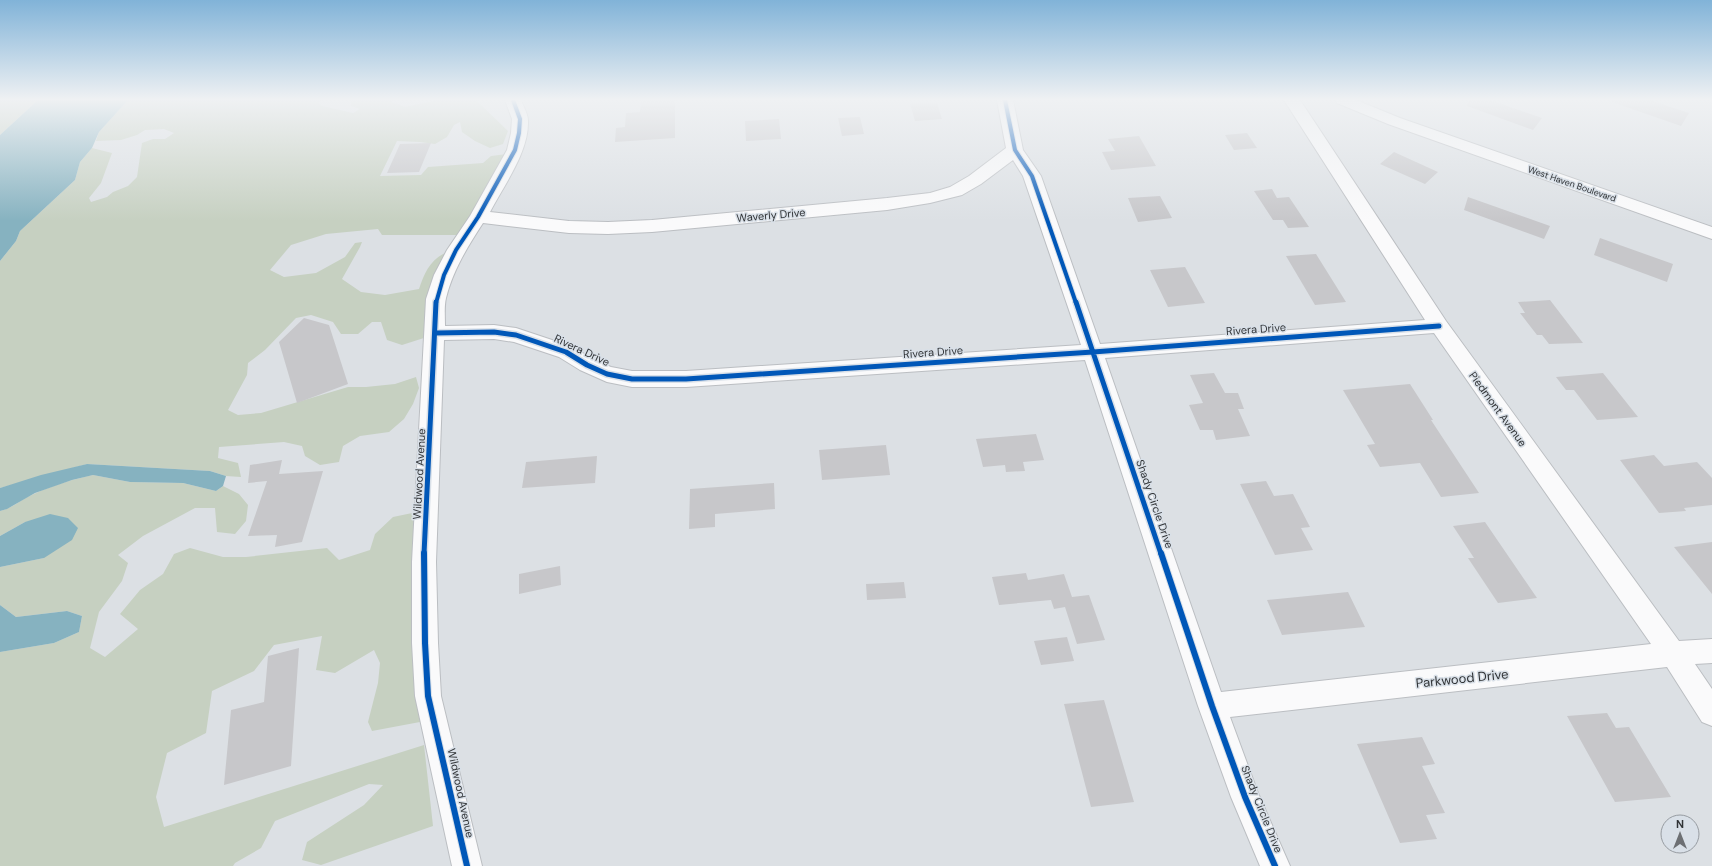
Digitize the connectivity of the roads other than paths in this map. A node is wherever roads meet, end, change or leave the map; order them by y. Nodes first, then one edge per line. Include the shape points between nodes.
1 (517, 140) edge
2 (1012, 140) edge
3 (1318, 140) edge
4 (1449, 140) edge
5 (1014, 150) junction
6 (478, 217) junction
7 (1712, 233) edge
8 (1439, 326) junction
9 (436, 333) junction
10 (1093, 352) junction
11 (1712, 651) edge
12 (1673, 654) junction
13 (1212, 706) junction
14 (1712, 713) edge
15 (467, 866) edge
16 (1275, 866) edge

1 - 6 street, Wildwood Avenue
2 - 5 street
3 - 8 street, Piedmont Avenue
4 - 7 street, West Haven Boulevard
5 - 6 street, Waverly Drive via 956,191 930,198 887,204 613,228 581,228 510,218
5 - 10 street, Shady Circle Drive via 1032,176
6 - 9 street, Wildwood Avenue via 456,250 444,275 436,299
8 - 10 street, Rivera Drive
8 - 12 street, Piedmont Avenue
9 - 10 street, Rivera Drive via 494,332 516,335 566,352 607,374 632,379 686,379
9 - 15 street, Wildwood Avenue via 424,562 428,696
10 - 13 street, Shady Circle Drive
11 - 12 street, Parkwood Drive
12 - 13 street, Parkwood Drive
12 - 14 street, Piedmont Avenue
13 - 16 street, Shady Circle Drive via 1245,797

